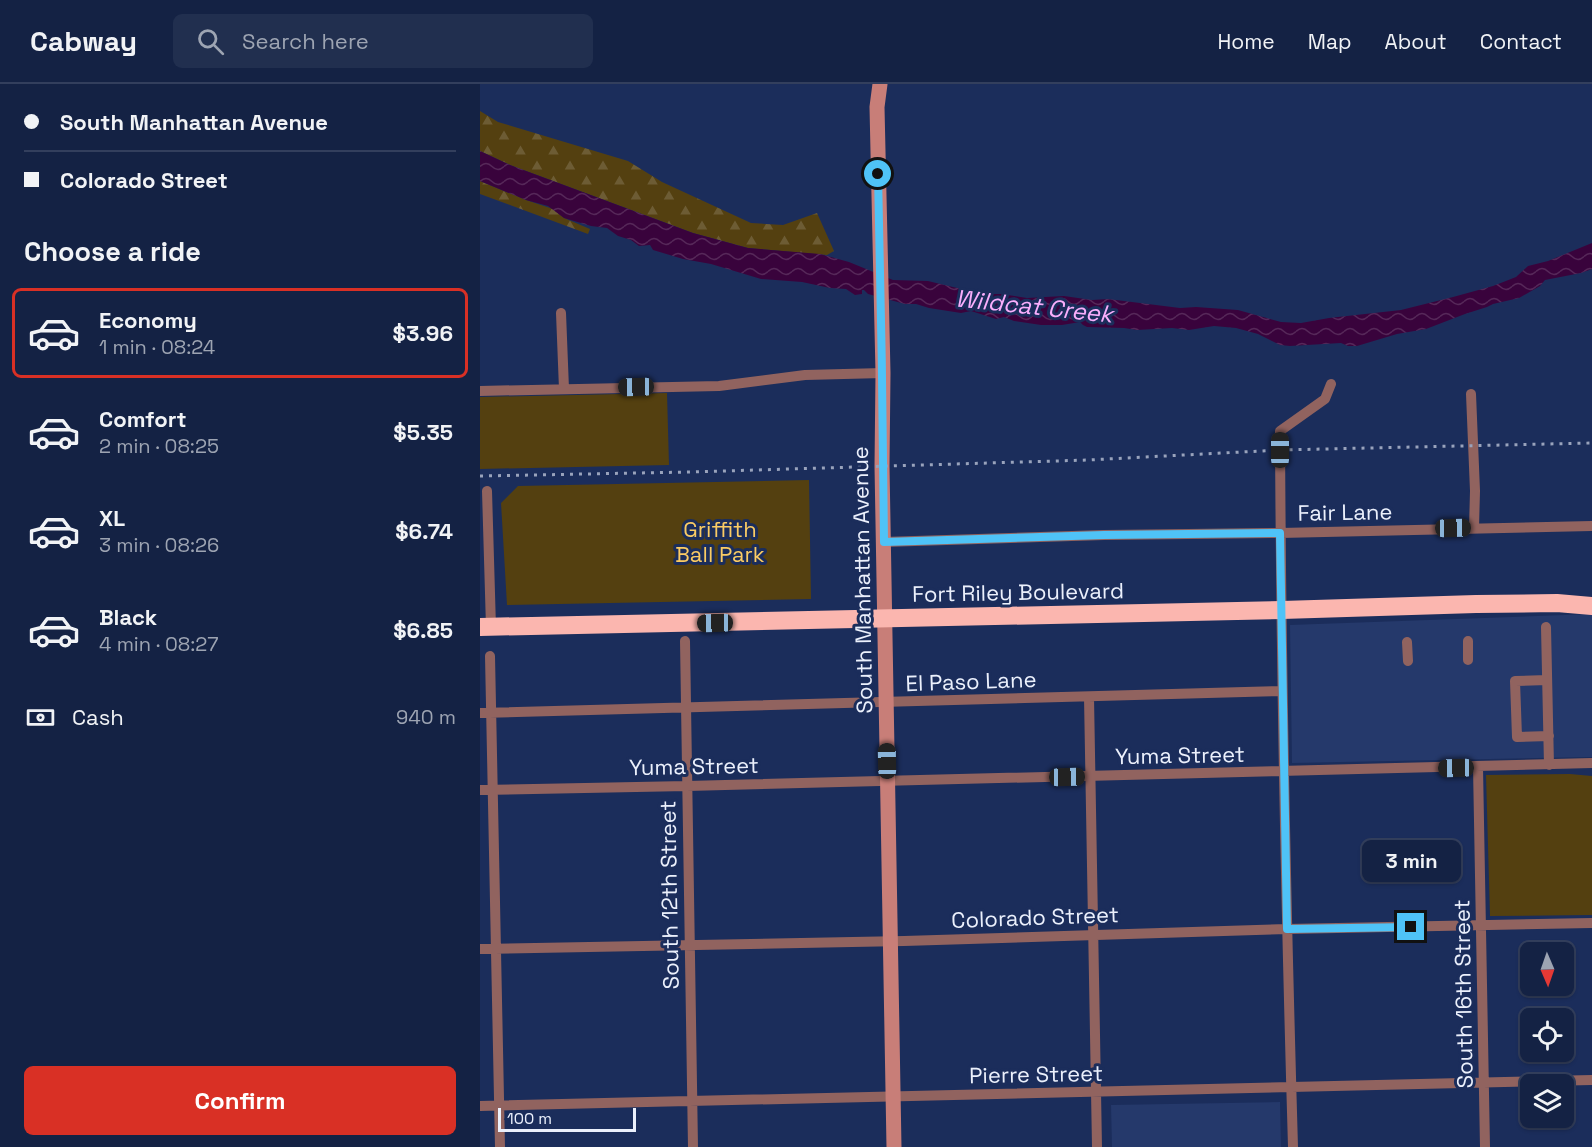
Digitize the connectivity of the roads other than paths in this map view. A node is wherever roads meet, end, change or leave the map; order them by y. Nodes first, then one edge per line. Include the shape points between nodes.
1 (880, 84) edge
2 (561, 313) dead end
3 (883, 373) junction
4 (1331, 384) dead end
5 (564, 389) junction
6 (480, 391) edge
7 (1471, 394) dead end
8 (487, 491) dead end
9 (1592, 526) edge
10 (1474, 528) junction
11 (1280, 533) junction
12 (884, 542) junction
13 (1592, 597) edge
14 (1557, 603) junction
15 (1592, 606) edge
16 (1282, 610) junction
17 (885, 619) junction
18 (485, 627) edge
19 (1546, 627) dead end
20 (685, 641) dead end
21 (1468, 641) dead end
22 (1407, 642) dead end
23 (490, 656) dead end
24 (1468, 660) dead end
25 (1408, 661) dead end
26 (1547, 680) junction
27 (1282, 692) junction
28 (1089, 697) junction
29 (886, 702) junction
30 (685, 707) junction
31 (486, 713) edge
32 (1549, 736) junction
33 (1592, 764) edge
34 (1550, 765) junction
35 (1478, 767) junction
36 (1284, 772) junction
37 (1090, 776) junction
38 (888, 781) junction
39 (687, 786) junction
40 (492, 789) junction
41 (480, 790) edge
42 (1592, 923) edge
43 (1481, 926) junction
44 (1287, 929) junction
45 (1094, 935) junction
46 (891, 941) junction
47 (689, 944) junction
48 (495, 948) junction
49 (480, 949) edge
50 (1592, 1080) edge
51 (1484, 1082) junction
52 (1291, 1087) junction
53 (1096, 1092) junction
54 (894, 1096) junction
55 (693, 1101) junction
56 (480, 1106) edge
57 (500, 1106) junction
58 (500, 1147) edge
59 (693, 1147) edge
60 (894, 1147) edge
61 (1097, 1147) edge
62 (1293, 1147) edge
63 (1485, 1147) edge

1 - 3 street, South Manhattan Avenue via 877,107
2 - 5 street
3 - 5 street via 805,375 719,386
3 - 12 street, South Manhattan Avenue
4 - 11 street via 1325,399 1280,431
5 - 6 street
7 - 10 street
8 - 18 street
9 - 10 street, Fair Lane
10 - 11 street, Fair Lane
11 - 12 street, Fair Lane
11 - 16 street
12 - 17 street, South Manhattan Avenue
13 - 14 highway, Fort Riley Boulevard
14 - 15 highway, Fort Riley Boulevard
14 - 16 highway, Fort Riley Boulevard
16 - 17 highway, Fort Riley Boulevard
16 - 27 street
17 - 18 highway, Fort Riley Boulevard
17 - 29 street, South Manhattan Avenue
19 - 26 street
20 - 30 street, South 12th Street
21 - 24 street
22 - 25 street
23 - 31 street
26 - 32 street
26 - 32 street via 1515,681 1517,737
27 - 28 street, El Paso Lane
27 - 36 street
28 - 29 street, El Paso Lane
28 - 37 street
29 - 30 street, El Paso Lane
29 - 38 street, South Manhattan Avenue
30 - 31 street, El Paso Lane
30 - 39 street, South 12th Street
31 - 40 street
32 - 34 street
33 - 34 street, Yuma Street
34 - 35 street, Yuma Street
35 - 36 street, Yuma Street
35 - 43 street, South 16th Street
36 - 37 street, Yuma Street
36 - 44 street
37 - 38 street, Yuma Street
37 - 45 street
38 - 39 street, Yuma Street
38 - 46 street, South Manhattan Avenue
39 - 40 street, Yuma Street
39 - 47 street, South 12th Street
40 - 41 street, Yuma Street
40 - 48 street
42 - 43 street, Colorado Street
43 - 44 street, Colorado Street
43 - 51 street, South 16th Street
44 - 45 street, Colorado Street
44 - 52 street
45 - 46 street, Colorado Street
45 - 53 street
46 - 47 street, Colorado Street
46 - 54 street, South Manhattan Avenue
47 - 48 street, Colorado Street
47 - 55 street, South 12th Street
48 - 49 street, Colorado Street
48 - 57 street
50 - 51 street, Pierre Street
51 - 52 street, Pierre Street
51 - 63 street, South 16th Street
52 - 53 street, Pierre Street
52 - 62 street
53 - 54 street, Pierre Street
53 - 61 street
54 - 55 street, Pierre Street
54 - 60 street, South Manhattan Avenue
55 - 57 street, Pierre Street
55 - 59 street, South 12th Street
56 - 57 street, Pierre Street
57 - 58 street

